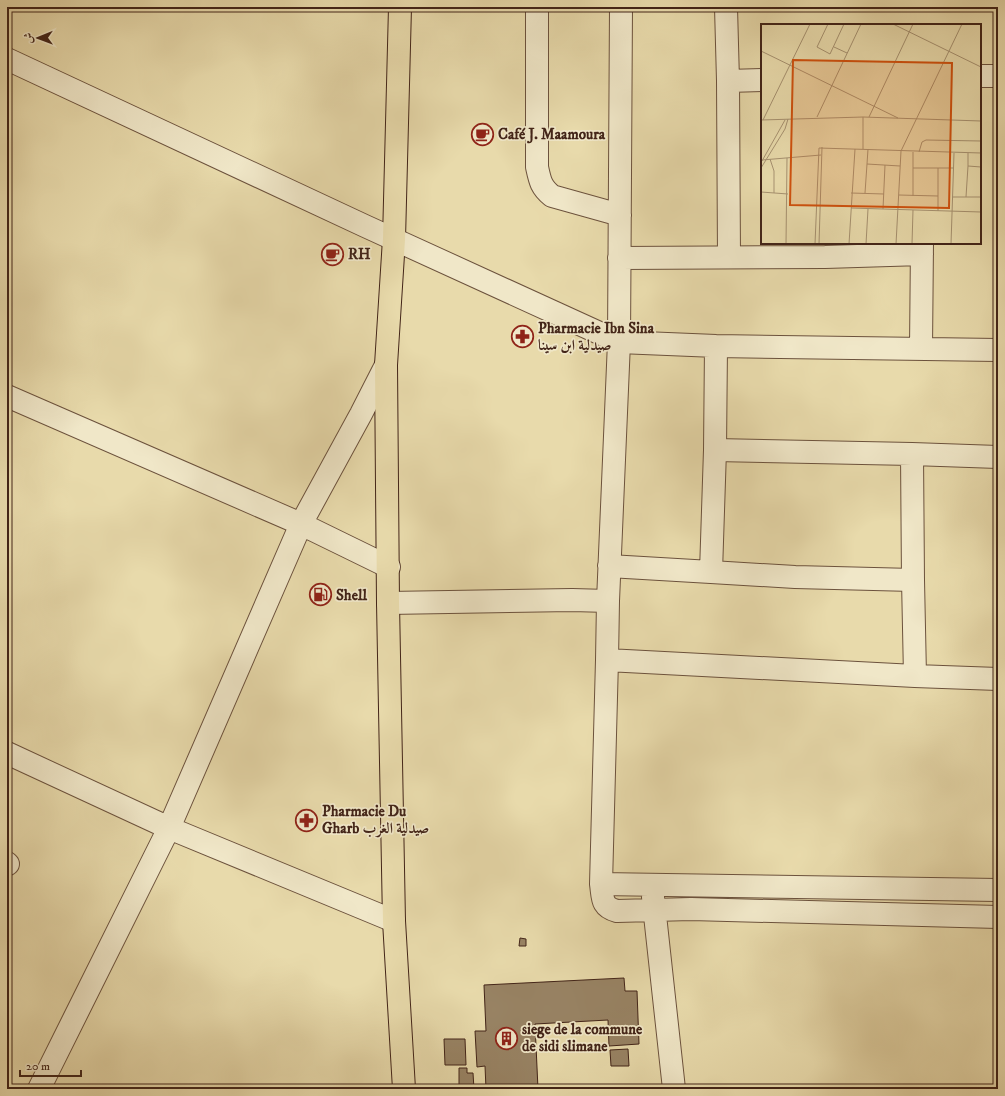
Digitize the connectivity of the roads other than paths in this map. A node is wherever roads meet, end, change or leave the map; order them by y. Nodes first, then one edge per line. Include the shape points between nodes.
1 (400, 7) edge
2 (537, 7) edge
3 (621, 7) edge
4 (726, 7) edge
5 (7, 59) edge
6 (981, 76) edge
7 (998, 76) edge
8 (761, 80) edge
9 (728, 81) junction
10 (620, 215) junction
11 (394, 239) junction
12 (922, 249) edge
13 (728, 256) junction
14 (620, 258) junction
15 (619, 342) junction
16 (716, 346) junction
17 (921, 349) junction
18 (998, 350) edge
19 (386, 365) junction
20 (7, 396) edge
21 (715, 450) junction
22 (912, 454) junction
23 (998, 457) edge
24 (301, 524) junction
25 (609, 566) junction
26 (388, 567) junction
27 (712, 572) junction
28 (913, 580) junction
29 (608, 601) junction
30 (388, 604) junction
31 (607, 660) junction
32 (915, 676) junction
33 (998, 679) edge
34 (7, 753) edge
35 (169, 828) junction
36 (601, 884) junction
37 (652, 885) junction
38 (770, 887) junction
39 (998, 890) edge
40 (654, 911) junction
41 (768, 911) junction
42 (998, 917) edge
43 (394, 921) junction
44 (38, 1089) edge
45 (404, 1089) edge
46 (674, 1089) edge

1 - 11 main road
2 - 10 street via 537,167 540,183 552,196
3 - 10 street
4 - 9 street
5 - 11 street
6 - 7 street
8 - 9 street
9 - 13 street
10 - 14 street
11 - 15 street
11 - 19 main road
12 - 13 street via 825,257
12 - 17 street
13 - 14 street
14 - 15 street
15 - 16 street
15 - 25 street
16 - 17 street
16 - 21 street
17 - 18 street
19 - 24 street
19 - 26 main road
20 - 24 street
21 - 22 street
21 - 27 street
22 - 23 street
22 - 28 street
24 - 26 street
24 - 35 street
25 - 27 street
25 - 29 street
26 - 30 main road
27 - 28 street
28 - 32 street
29 - 30 street
29 - 31 street
30 - 43 main road
31 - 32 street
31 - 36 street
32 - 33 street
34 - 35 street
35 - 43 street
35 - 44 street
36 - 37 street
36 - 40 street via 604,903 608,908 617,911
37 - 38 street
37 - 40 street
38 - 39 street
38 - 41 street
40 - 41 street
40 - 46 street
41 - 42 street
43 - 45 main road

